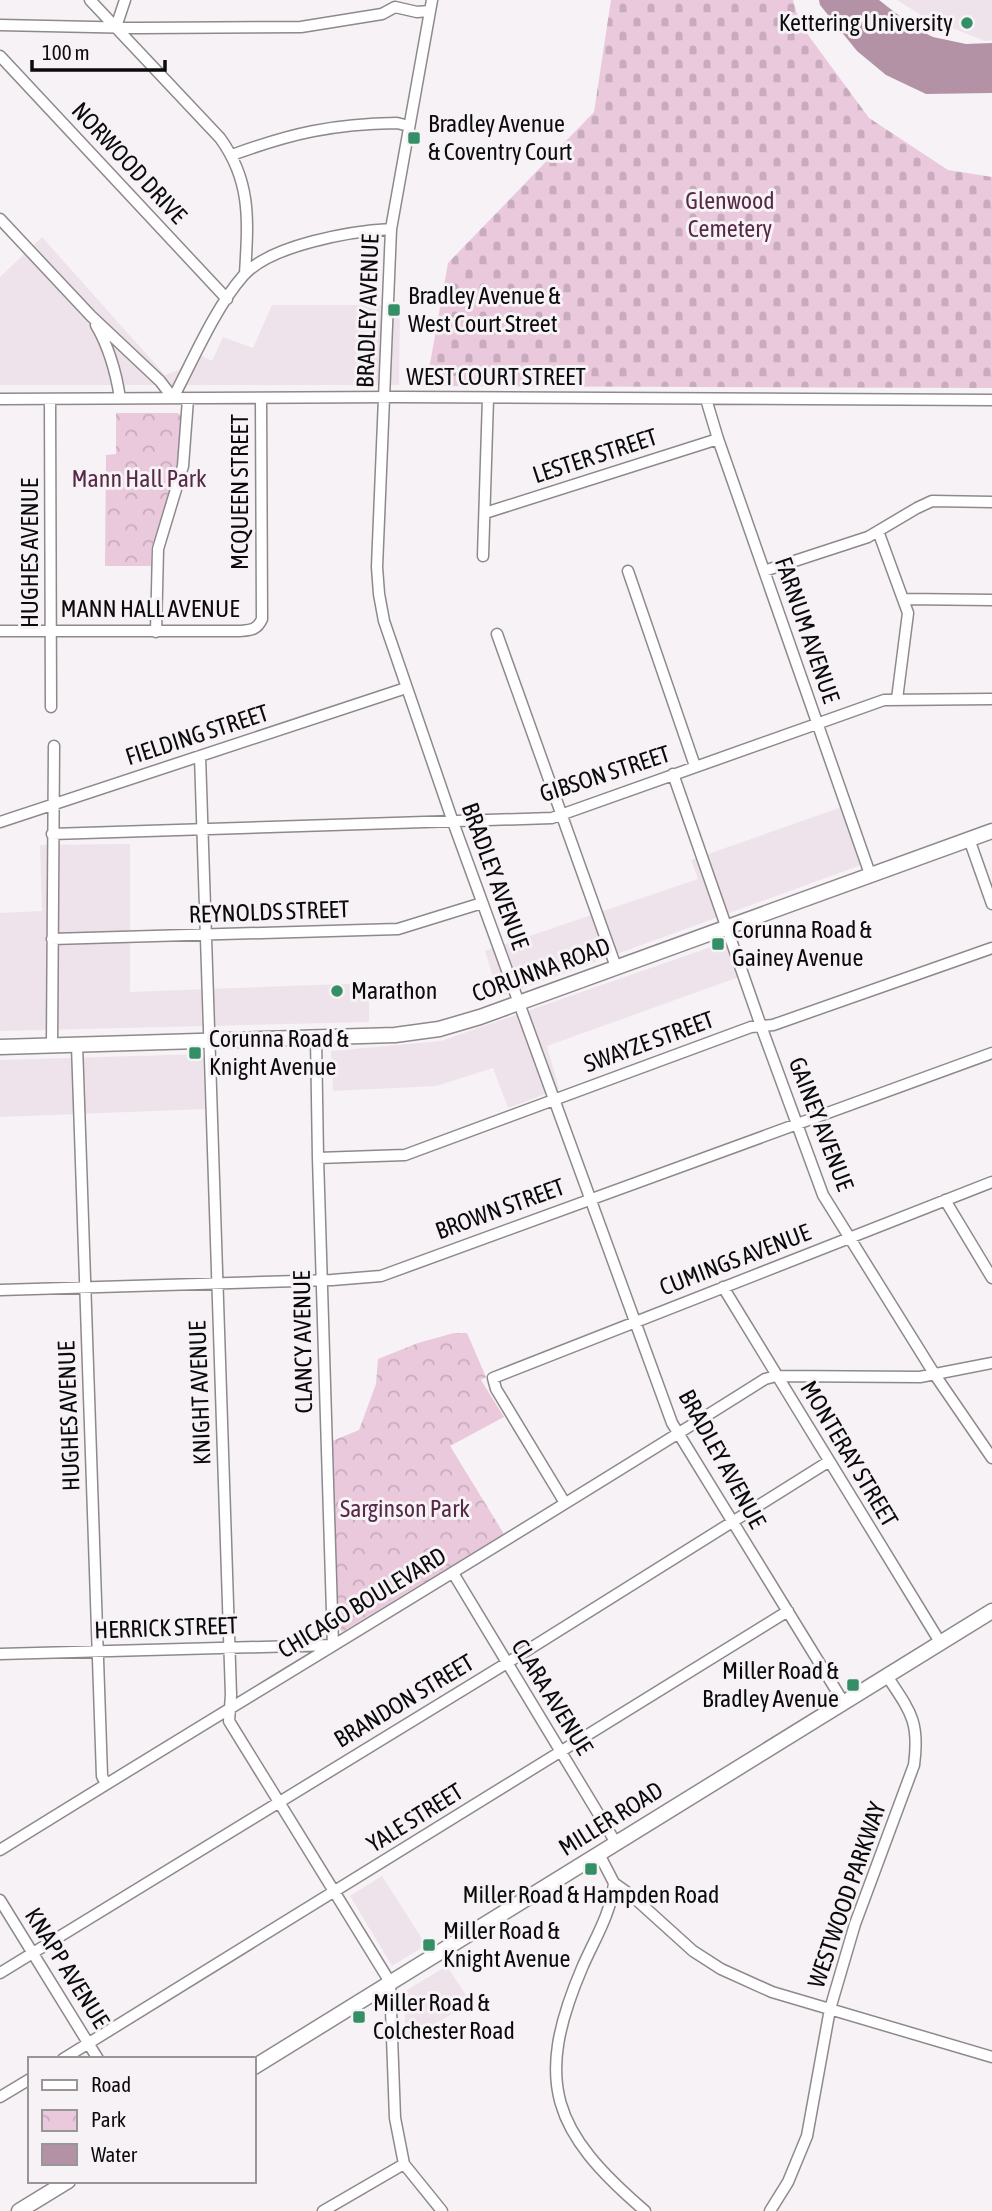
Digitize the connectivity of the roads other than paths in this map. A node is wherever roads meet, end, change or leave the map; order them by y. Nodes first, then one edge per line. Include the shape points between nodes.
1 (90, 0) edge
2 (125, 0) edge
3 (392, 4) edge
4 (430, 5) edge
5 (0, 25) edge
6 (116, 27) junction
7 (0, 56) edge
8 (409, 126) junction
9 (232, 155) junction
10 (0, 219) edge
11 (391, 229) junction
12 (245, 274) junction
13 (227, 299) junction
14 (91, 316) junction
15 (385, 397) junction
16 (120, 398) junction
17 (173, 398) junction
18 (261, 398) junction
19 (488, 398) junction
20 (0, 399) edge
21 (50, 399) junction
22 (188, 399) junction
23 (706, 399) junction
24 (992, 400) edge
25 (718, 439) junction
26 (992, 502) edge
27 (485, 513) junction
28 (878, 531) junction
29 (484, 556) dead end
30 (628, 571) dead end
31 (764, 571) junction
32 (904, 600) junction
33 (992, 600) edge
34 (258, 627) joint
35 (0, 631) edge
36 (51, 631) junction
37 (156, 632) junction
38 (497, 634) dead end
39 (406, 688) junction
40 (897, 699) junction
41 (992, 699) edge
42 (51, 707) dead end
43 (817, 723) junction
44 (54, 746) dead end
45 (200, 756) junction
46 (695, 766) junction
47 (674, 774) junction
48 (52, 805) junction
49 (563, 814) junction
50 (0, 822) edge
51 (453, 822) junction
52 (203, 828) junction
53 (992, 831) edge
54 (52, 834) junction
55 (969, 839) junction
56 (870, 874) junction
57 (482, 902) junction
58 (992, 904) edge
59 (728, 927) junction
60 (205, 935) junction
61 (52, 939) junction
62 (992, 948) edge
63 (616, 967) junction
64 (519, 1003) junction
65 (761, 1026) junction
66 (317, 1038) junction
67 (209, 1041) junction
68 (77, 1045) junction
69 (52, 1046) junction
70 (0, 1048) edge
71 (992, 1053) edge
72 (553, 1100) junction
73 (796, 1123) junction
74 (318, 1158) junction
75 (992, 1182) edge
76 (589, 1198) junction
77 (945, 1200) junction
78 (850, 1238) junction
79 (992, 1278) edge
80 (322, 1280) junction
81 (217, 1283) junction
82 (723, 1287) junction
83 (86, 1288) junction
84 (0, 1290) edge
85 (634, 1322) junction
86 (992, 1363) edge
87 (935, 1375) junction
88 (776, 1376) junction
89 (678, 1433) junction
90 (992, 1458) edge
91 (828, 1462) junction
92 (565, 1503) junction
93 (732, 1522) junction
94 (453, 1573) junction
95 (788, 1611) junction
96 (992, 1611) edge
97 (940, 1642) junction
98 (333, 1645) junction
99 (229, 1647) junction
100 (98, 1651) junction
101 (0, 1654) edge
102 (506, 1663) junction
103 (887, 1676) junction
104 (844, 1703) junction
105 (230, 1707) junction
106 (561, 1752) junction
107 (106, 1784) junction
108 (279, 1802) junction
109 (616, 1843) junction
110 (0, 1850) edge
111 (599, 1854) junction
112 (614, 1883) junction
113 (334, 1892) junction
114 (0, 1900) edge
115 (33, 1953) junction
116 (0, 1973) edge
117 (390, 1982) junction
118 (830, 2010) junction
119 (89, 2043) junction
120 (66, 2057) edge
121 (97, 2057) edge
122 (992, 2057) edge
123 (256, 2066) edge
124 (28, 2080) edge
125 (0, 2097) edge
126 (404, 2164) junction
127 (65, 2183) edge
128 (19, 2211) edge
129 (323, 2211) edge
130 (442, 2211) edge
131 (645, 2211) edge
132 (770, 2211) edge

1 - 6 street
2 - 6 street
3 - 4 street via 417,12
3 - 6 street via 382,14 301,27
4 - 8 street, BRADLEY AVENUE
5 - 6 street
6 - 9 street
7 - 13 street, NORWOOD DRIVE
8 - 9 street via 397,122 320,128
8 - 11 street, BRADLEY AVENUE
9 - 12 street via 248,206
10 - 14 street
11 - 12 street via 299,246
11 - 15 street, BRADLEY AVENUE
12 - 13 street
13 - 17 street
14 - 16 street via 110,352
14 - 17 street
15 - 18 street, WEST COURT STREET
15 - 19 street, WEST COURT STREET
15 - 39 street, BRADLEY AVENUE via 377,568 387,631
16 - 17 street, WEST COURT STREET
16 - 21 street, WEST COURT STREET
17 - 22 street, WEST COURT STREET
18 - 22 street, WEST COURT STREET
18 - 34 street, MCQUEEN STREET via 262,619
19 - 23 street, WEST COURT STREET
19 - 27 street
20 - 21 street, WEST COURT STREET
21 - 36 street, HUGHES AVENUE
22 - 37 street via 183,467 158,549
23 - 24 street, WEST COURT STREET
23 - 25 street, FARNUM AVENUE
25 - 27 street, LESTER STREET
25 - 31 street, FARNUM AVENUE
26 - 28 street via 932,501
27 - 29 street
28 - 31 street
28 - 32 street
30 - 46 street
31 - 43 street, FARNUM AVENUE
32 - 33 street
32 - 40 street via 908,613
34 - 37 street, MANN HALL AVENUE
35 - 36 street, MANN HALL AVENUE
36 - 37 street, MANN HALL AVENUE
36 - 42 street, HUGHES AVENUE
38 - 49 street
39 - 45 street, FIELDING STREET
39 - 51 street, BRADLEY AVENUE
40 - 41 street, GIBSON STREET
40 - 43 street, GIBSON STREET
43 - 46 street, GIBSON STREET
43 - 56 street, FARNUM AVENUE
44 - 48 street
45 - 48 street, FIELDING STREET
45 - 52 street, KNIGHT AVENUE
46 - 47 street, GIBSON STREET
47 - 49 street, GIBSON STREET
47 - 59 street, GAINEY AVENUE
48 - 50 street, FIELDING STREET
48 - 54 street
49 - 51 street, GIBSON STREET
49 - 63 street
51 - 52 street, GIBSON STREET
51 - 57 street, BRADLEY AVENUE
52 - 54 street, GIBSON STREET
52 - 60 street, KNIGHT AVENUE
53 - 55 main road, CORUNNA ROAD
54 - 61 street
55 - 56 main road, CORUNNA ROAD
55 - 58 street
56 - 59 main road, CORUNNA ROAD
57 - 60 street, REYNOLDS STREET via 398,929
57 - 64 street, BRADLEY AVENUE
59 - 63 main road, CORUNNA ROAD
59 - 65 street, GAINEY AVENUE
60 - 61 street, REYNOLDS STREET
60 - 67 street, KNIGHT AVENUE
61 - 69 street
62 - 65 street, SWAYZE STREET
63 - 64 main road, CORUNNA ROAD
64 - 66 main road, CORUNNA ROAD via 461,1024 418,1033
64 - 72 street, BRADLEY AVENUE
65 - 72 street, SWAYZE STREET
65 - 73 street, GAINEY AVENUE
66 - 67 main road, CORUNNA ROAD
66 - 74 street, CLANCY AVENUE
67 - 68 main road, CORUNNA ROAD
67 - 81 street, KNIGHT AVENUE
68 - 69 main road, CORUNNA ROAD
68 - 83 street, HUGHES AVENUE
69 - 70 main road, CORUNNA ROAD
71 - 73 street, BROWN STREET
72 - 74 street, SWAYZE STREET via 405,1155
72 - 76 street, BRADLEY AVENUE
73 - 76 street, BROWN STREET
73 - 78 street, GAINEY AVENUE via 823,1195
74 - 80 street, CLANCY AVENUE
75 - 77 street, CUMINGS AVENUE
76 - 80 street, BROWN STREET via 381,1276
76 - 85 street, BRADLEY AVENUE
77 - 78 street, CUMINGS AVENUE
77 - 79 street
78 - 82 street, CUMINGS AVENUE
78 - 87 street, GAINEY AVENUE
80 - 81 street, BROWN STREET
80 - 98 street, CLANCY AVENUE
81 - 83 street, BROWN STREET
81 - 99 street, KNIGHT AVENUE
82 - 85 street, CUMINGS AVENUE
82 - 88 street, MONTERAY STREET
83 - 84 street, BROWN STREET
83 - 100 street, HUGHES AVENUE
85 - 89 street, BRADLEY AVENUE
85 - 92 street, CUMINGS AVENUE via 493,1378
86 - 87 street, CHICAGO BOULEVARD
87 - 88 street, CHICAGO BOULEVARD
87 - 90 street, GAINEY AVENUE
88 - 89 street, CHICAGO BOULEVARD
88 - 91 street, MONTERAY STREET
89 - 92 street, CHICAGO BOULEVARD
89 - 93 street, BRADLEY AVENUE
91 - 93 street, BRANDON STREET
91 - 97 street, MONTERAY STREET
92 - 94 street, CHICAGO BOULEVARD
93 - 95 street, BRADLEY AVENUE
93 - 102 street, BRANDON STREET
94 - 98 street, CHICAGO BOULEVARD
94 - 102 street, CLARA AVENUE
95 - 104 street, BRADLEY AVENUE
95 - 106 street, YALE STREET
96 - 97 main road, MILLER ROAD
97 - 103 main road, MILLER ROAD
98 - 99 street, HERRICK STREET
98 - 105 street, CHICAGO BOULEVARD
99 - 100 street, HERRICK STREET
99 - 105 street, KNIGHT AVENUE
100 - 101 street, HERRICK STREET
100 - 107 street, HUGHES AVENUE via 102,1776
102 - 106 street, CLARA AVENUE
102 - 108 street, BRANDON STREET
103 - 104 main road, MILLER ROAD
103 - 118 street, WESTWOOD PARKWAY via 910,1709 917,1740 914,1765 855,1924
104 - 109 main road, MILLER ROAD
105 - 107 street, CHICAGO BOULEVARD
105 - 108 street, KNIGHT AVENUE via 229,1721
106 - 109 street, CLARA AVENUE
106 - 113 street, YALE STREET
107 - 110 street, CHICAGO BOULEVARD
108 - 113 street, KNIGHT AVENUE
108 - 115 street, BRANDON STREET
109 - 111 main road, MILLER ROAD
111 - 112 street
111 - 117 main road, MILLER ROAD
112 - 118 street via 693,1951 721,1969 772,1992
112 - 131 street via 612,1901 564,2022 555,2079 567,2122 584,2152
113 - 117 street, KNIGHT AVENUE
113 - 119 street, YALE STREET
114 - 115 street, KNAPP AVENUE
115 - 116 street, BRANDON STREET
115 - 119 street, KNAPP AVENUE
117 - 123 main road, MILLER ROAD
117 - 126 street via 394,2118
118 - 122 street
118 - 132 street, WESTWOOD PARKWAY via 807,2136
119 - 120 street, YALE STREET
119 - 121 street, KNAPP AVENUE
124 - 125 street
126 - 129 street
126 - 130 street
127 - 128 main road

